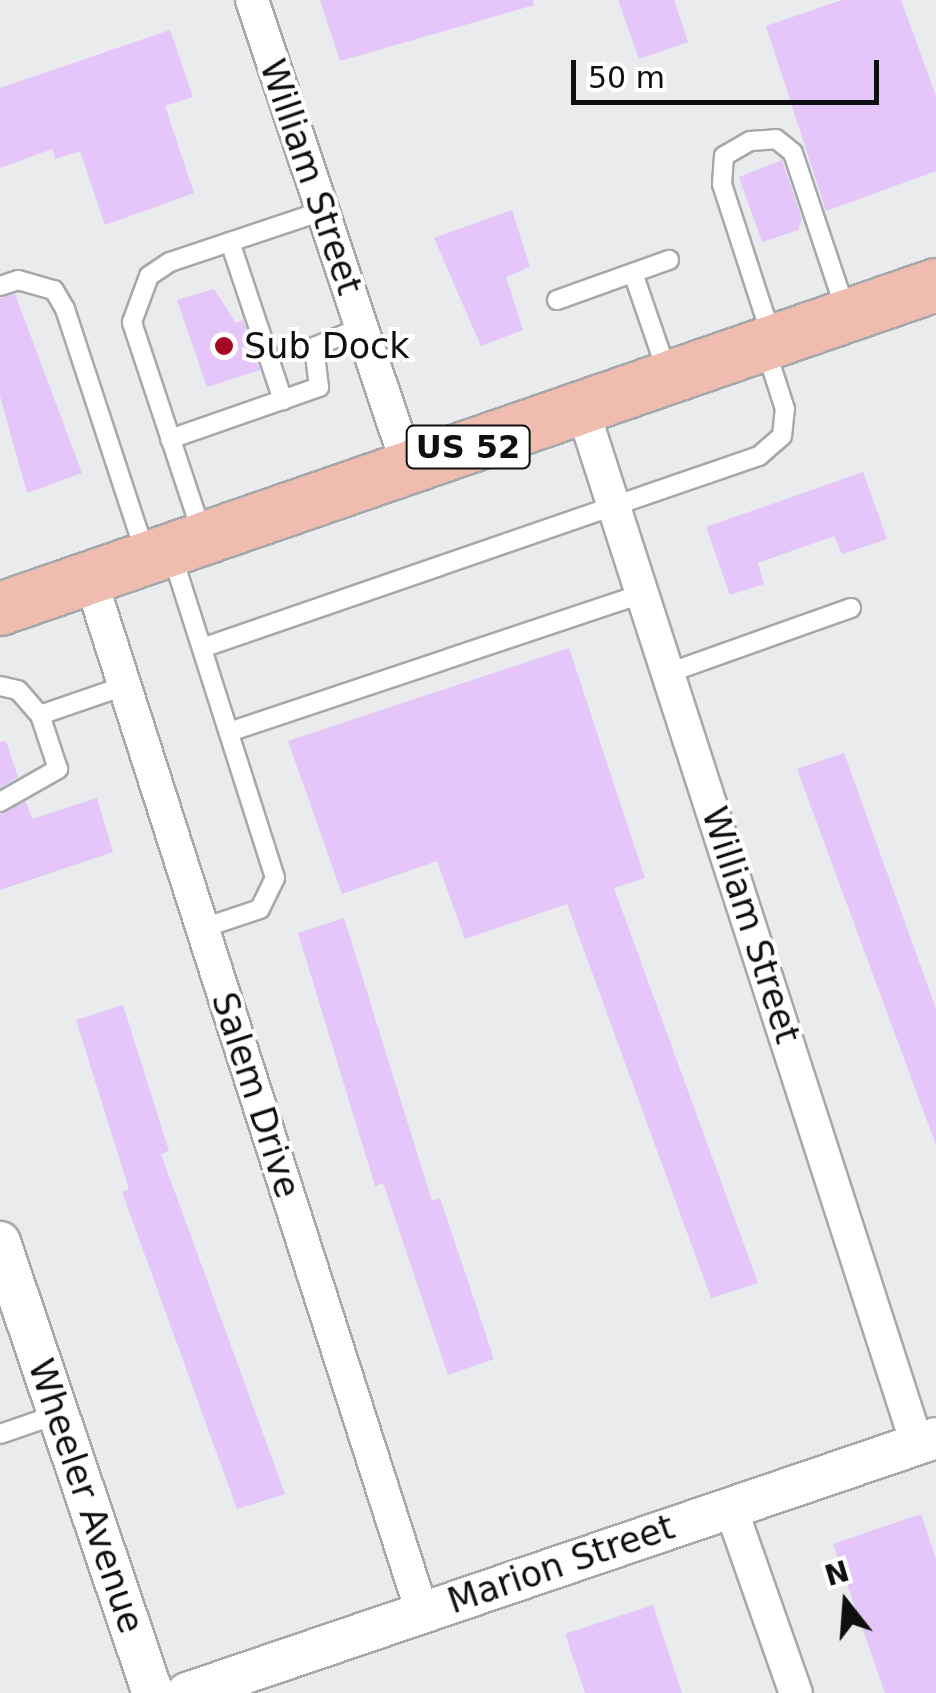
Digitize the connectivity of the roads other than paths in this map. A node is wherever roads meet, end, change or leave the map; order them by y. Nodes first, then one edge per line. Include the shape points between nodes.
1 (252, 0) edge
2 (322, 211) junction
3 (230, 242) junction
4 (669, 260) dead end
5 (633, 273) junction
6 (936, 285) edge
7 (0, 286) edge
8 (557, 300) dead end
9 (847, 316) junction
10 (362, 327) junction
11 (769, 343) junction
12 (669, 378) junction
13 (283, 400) junction
14 (582, 408) junction
15 (170, 439) junction
16 (409, 468) junction
17 (615, 508) junction
18 (173, 549) junction
19 (90, 578) junction
20 (644, 593) junction
21 (1, 605) edge
22 (851, 608) dead end
23 (202, 648) junction
24 (670, 672) junction
25 (1, 683) edge
26 (124, 686) junction
27 (40, 716) junction
28 (229, 732) junction
29 (0, 802) edge
30 (203, 928) junction
31 (0, 1242) edge
32 (58, 1414) junction
33 (0, 1434) edge
34 (927, 1441) edge
35 (730, 1506) junction
36 (422, 1612) junction
37 (153, 1693) edge
38 (187, 1693) edge
39 (796, 1693) edge

1 - 2 street, William Street
2 - 3 lane
2 - 10 street, William Street
3 - 13 lane
3 - 15 lane via 150,276 132,322
4 - 5 lane
5 - 8 lane
5 - 12 lane
6 - 9 main road, US 52
7 - 18 lane via 18,280 54,290
9 - 11 main road, US 52
9 - 11 lane via 792,152 776,139 750,141 724,156 722,184
10 - 13 lane via 314,346 318,387
10 - 16 street, William Street
11 - 12 main road, US 52
11 - 17 lane via 784,409 782,436 759,456
12 - 14 main road, US 52
13 - 15 lane
14 - 16 main road, US 52
14 - 17 street, William Street
15 - 18 lane
16 - 18 main road, US 52
17 - 20 street, William Street
17 - 23 lane
18 - 19 main road, US 52
18 - 23 lane
19 - 21 main road, US 52
19 - 26 street, Salem Drive
20 - 24 street, William Street
20 - 28 lane
22 - 24 lane
23 - 28 lane
24 - 34 street, William Street
25 - 27 lane
26 - 27 lane
26 - 30 street, Salem Drive
27 - 29 lane via 58,769
28 - 30 lane via 276,878 260,909
30 - 36 street, Salem Drive
31 - 32 street, Wheeler Avenue
32 - 33 lane
32 - 37 street, Wheeler Avenue
34 - 35 street, Marion Street
35 - 36 street, Marion Street
35 - 39 street
36 - 38 street, Marion Street

